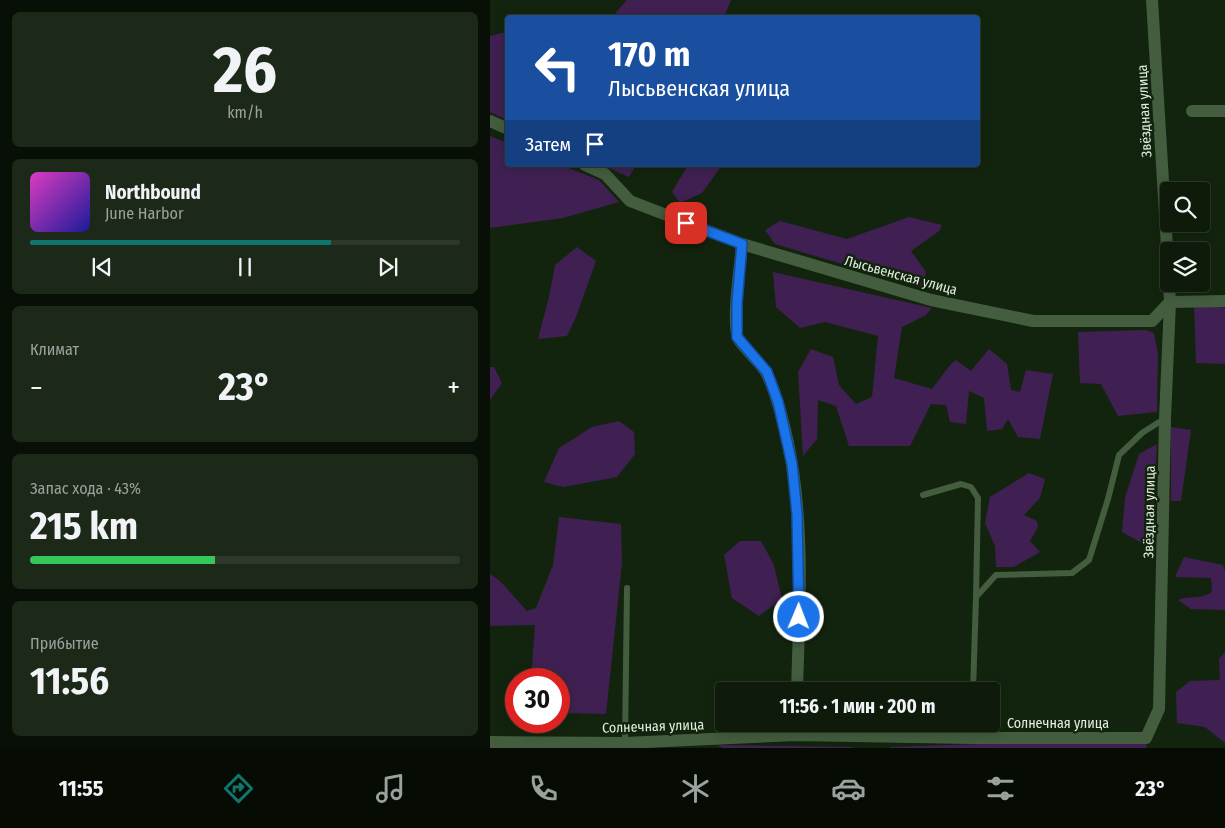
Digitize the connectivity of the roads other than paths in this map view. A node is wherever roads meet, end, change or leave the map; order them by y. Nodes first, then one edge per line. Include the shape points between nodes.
1 (1152, 0) edge
2 (1192, 111) dead end
3 (1225, 112) edge
4 (490, 120) edge
5 (505, 128) edge
6 (590, 167) edge
7 (1167, 242) edge
8 (742, 244) junction
9 (1170, 292) edge
10 (1225, 301) edge
11 (1170, 302) junction
12 (1166, 418) junction
13 (923, 495) dead end
14 (626, 588) dead end
15 (976, 597) junction
16 (796, 682) edge
17 (973, 682) edge
18 (766, 732) edge
19 (839, 732) edge
20 (971, 732) edge
21 (971, 738) junction
22 (1146, 738) joint
23 (490, 742) edge
24 (624, 742) junction

1 - 7 street, Звёздная улица
2 - 3 street
4 - 5 street
6 - 8 street, Лысьвенская улица via 605,174 630,201
8 - 11 street, Лысьвенская улица via 931,300 1033,322 1152,321
8 - 16 street via 737,337 767,372 778,402 792,464 800,599
9 - 11 street, Звёздная улица
10 - 11 street
11 - 12 street, Звёздная улица
12 - 15 lane via 1142,433 1119,455 1089,560 1072,573 996,575
12 - 22 street, Звёздная улица via 1159,709
13 - 15 lane via 961,484 971,487 978,498
14 - 24 lane
15 - 17 lane
18 - 24 street, Солнечная улица
19 - 21 street, Солнечная улица
20 - 21 lane
21 - 22 street, Солнечная улица
23 - 24 street, Солнечная улица

